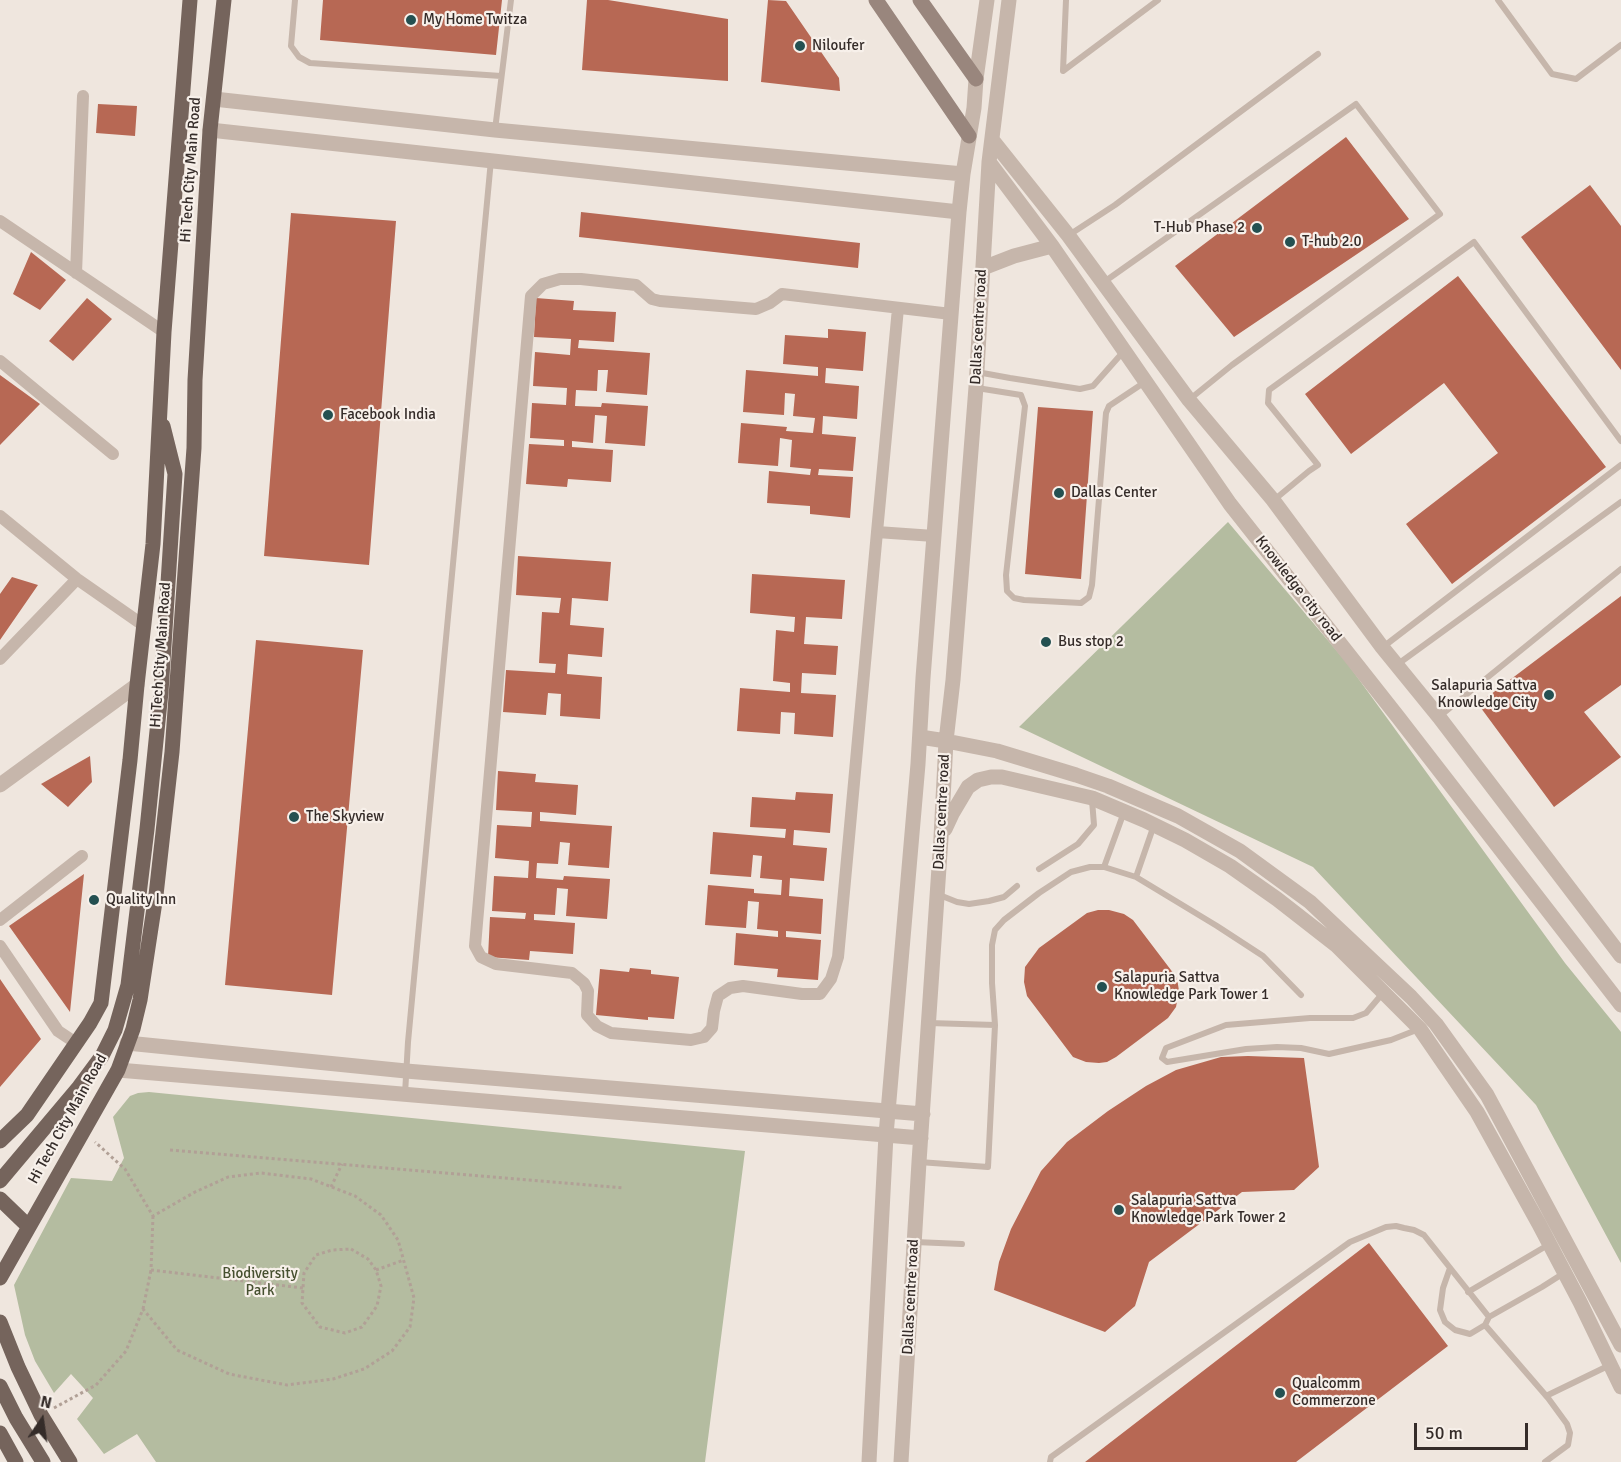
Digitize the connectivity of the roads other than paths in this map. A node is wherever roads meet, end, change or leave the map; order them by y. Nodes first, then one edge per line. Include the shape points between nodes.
1 (190, 0) edge
2 (224, 0) edge
3 (295, 0) edge
4 (511, 0) edge
5 (876, 0) edge
6 (920, 0) edge
7 (987, 0) edge
8 (1009, 0) edge
9 (1066, 0) edge
10 (1158, 0) edge
11 (1498, 0) edge
12 (1621, 45) edge
13 (1318, 54) dead end
14 (501, 76) junction
15 (976, 79) junction
16 (83, 96) dead end
17 (214, 99) junction
18 (210, 130) junction
19 (495, 130) junction
20 (969, 136) junction
21 (993, 141) junction
22 (491, 159) junction
23 (989, 162) junction
24 (963, 174) junction
25 (958, 212) junction
26 (0, 221) edge
27 (1068, 235) junction
28 (1052, 246) junction
29 (983, 268) junction
30 (76, 273) junction
31 (1103, 282) junction
32 (898, 308) junction
33 (951, 314) junction
34 (164, 332) junction
35 (1124, 351) junction
36 (0, 361) edge
37 (977, 372) junction
38 (1146, 382) junction
39 (976, 387) junction
40 (1190, 400) junction
41 (159, 411) junction
42 (1621, 441) edge
43 (113, 454) dead end
44 (1621, 465) edge
45 (1273, 500) junction
46 (1621, 502) edge
47 (0, 516) edge
48 (877, 532) junction
49 (934, 536) junction
50 (1621, 569) edge
51 (77, 579) junction
52 (143, 625) junction
53 (1382, 647) junction
54 (0, 659) edge
55 (1396, 665) junction
56 (137, 685) junction
57 (1438, 717) junction
58 (920, 737) junction
59 (946, 741) junction
60 (0, 785) edge
61 (1092, 798) junction
62 (1124, 812) junction
63 (1154, 825) junction
64 (941, 838) junction
65 (82, 856) dead end
66 (1104, 867) junction
67 (1040, 869) dead end
68 (1136, 877) junction
69 (1017, 886) dead end
70 (937, 894) junction
71 (0, 920) edge
72 (1234, 937) junction
73 (1231, 945) dead end
74 (0, 946) edge
75 (1620, 954) edge
76 (1384, 992) junction
77 (1301, 995) dead end
78 (1621, 1005) edge
79 (929, 1023) junction
80 (995, 1025) junction
81 (1420, 1029) junction
82 (76, 1043) junction
83 (127, 1043) junction
84 (118, 1070) junction
85 (406, 1071) junction
86 (405, 1094) junction
87 (889, 1111) junction
88 (923, 1114) junction
89 (886, 1135) junction
90 (921, 1138) junction
91 (0, 1141) edge
92 (919, 1161) junction
93 (0, 1181) edge
94 (0, 1199) edge
95 (29, 1227) junction
96 (914, 1242) junction
97 (962, 1244) dead end
98 (1550, 1244) junction
99 (1450, 1268) junction
100 (1564, 1272) junction
101 (0, 1278) edge
102 (1468, 1292) junction
103 (1489, 1317) junction
104 (1485, 1325) junction
105 (1, 1329) edge
106 (1621, 1345) edge
107 (1611, 1365) junction
108 (0, 1386) edge
109 (1621, 1387) edge
110 (1546, 1396) junction
111 (0, 1433) edge
112 (16, 1462) edge
113 (43, 1462) edge
114 (70, 1462) edge
115 (869, 1462) edge
116 (901, 1462) edge
117 (1050, 1462) edge
118 (1545, 1462) edge

1 - 34 main road, Hi Tech City Main Road
2 - 17 main road, Hi Tech City Main Road
3 - 14 lane via 291,46 310,63
4 - 14 lane
5 - 20 main road
6 - 15 main road
7 - 15 street, Dallas centre road
8 - 21 street, Dallas centre road
9 - 10 lane via 1063,71
11 - 12 lane via 1552,74 1575,79
13 - 27 lane via 1115,205
14 - 19 lane
15 - 20 street, Dallas centre road
16 - 30 street
17 - 18 main road, Hi Tech City Main Road
17 - 19 street
18 - 22 street
18 - 83 main road, Hi Tech City Main Road via 194,448 172,752 140,1000
19 - 24 street
20 - 24 street, Dallas centre road
21 - 23 street, Dallas centre road
21 - 27 street, Knowledge city road
22 - 25 street
22 - 85 lane
23 - 28 street, Knowledge city road
23 - 29 street, Dallas centre road
24 - 25 street, Dallas centre road
25 - 33 street, Dallas centre road
26 - 30 street
27 - 31 street, Knowledge city road
28 - 29 street
28 - 35 street, Knowledge city road
29 - 37 street, Dallas centre road
30 - 34 street
31 - 40 street, Knowledge city road
31 - 40 lane via 1356,104 1440,214 1232,364
32 - 33 street
32 - 48 street
32 - 48 street via 782,294 756,309 660,301 636,285 581,279 543,284 531,296 475,946 481,957 496,964 572,973 588,991 587,1015 611,1033 691,1040 704,1037 712,1028 718,996 730,988 820,994 831,979 838,957
33 - 49 street, Dallas centre road
34 - 41 main road, Hi Tech City Main Road
35 - 37 lane via 1093,386 1080,388
35 - 38 street, Knowledge city road
36 - 43 street
37 - 39 street, Dallas centre road
38 - 39 lane via 1109,406 1092,585 1089,597 1081,603 1024,600 1007,591 1025,406 1021,395
38 - 78 street, Knowledge city road via 1230,504
39 - 59 street, Dallas centre road
40 - 45 street, Knowledge city road
41 - 52 main road, Hi Tech City Main Road via 153,543
41 - 93 main road via 175,474 161,692 128,985 115,1030 102,1056
42 - 45 lane via 1474,242 1269,390 1268,403 1318,465
44 - 53 lane
45 - 53 street, Knowledge city road
46 - 55 lane
47 - 51 street
48 - 49 street
49 - 58 street, Dallas centre road
50 - 57 lane
51 - 52 street
51 - 54 street
52 - 56 main road, Hi Tech City Main Road
53 - 55 street, Knowledge city road
55 - 57 street, Knowledge city road
56 - 60 street
56 - 82 main road, Hi Tech City Main Road via 101,1003
57 - 75 street, Knowledge city road
58 - 59 street
58 - 87 street, Dallas centre road
59 - 64 street, Dallas centre road
59 - 106 street via 997,751 1076,775 1178,816 1240,851 1310,902 1436,1024 1487,1095
61 - 62 street
61 - 64 street via 1002,777 984,778 968,787
61 - 67 lane via 1094,825 1078,844
62 - 63 street
62 - 66 lane
63 - 68 lane
63 - 76 street via 1230,866 1277,899 1336,945
64 - 70 street, Dallas centre road
65 - 71 street
66 - 68 lane
66 - 80 lane via 1071,872 995,930
68 - 72 lane
69 - 70 lane via 1004,897 969,904
70 - 79 street, Dallas centre road
72 - 73 lane
72 - 77 lane via 1263,956
74 - 82 street via 58,1031
76 - 81 street
76 - 81 lane via 1365,1012 1353,1018 1227,1025 1166,1048 1162,1058 1167,1062 1277,1047 1329,1054
79 - 80 lane
79 - 88 street, Dallas centre road
80 - 92 lane via 988,1167
81 - 98 street via 1477,1112
82 - 91 main road, Hi Tech City Main Road via 27,1115
83 - 84 main road, Hi Tech City Main Road
83 - 85 street
84 - 86 street
84 - 95 main road, Hi Tech City Main Road
85 - 86 lane
85 - 87 street
86 - 89 street
87 - 88 street
87 - 89 street, Dallas centre road
88 - 90 street, Dallas centre road
89 - 90 street
89 - 115 street, Dallas centre road
90 - 92 street, Dallas centre road
92 - 96 street, Dallas centre road
94 - 95 main road
95 - 101 main road, Hi Tech City Main Road
96 - 97 lane
96 - 116 street, Dallas centre road
98 - 100 street
98 - 102 lane
99 - 102 lane
99 - 104 lane via 1440,1310 1445,1322 1470,1334
99 - 117 lane via 1424,1235 1414,1230 1386,1227 1350,1242 1051,1457
100 - 103 lane
100 - 107 street
102 - 103 lane
103 - 104 lane
104 - 110 lane
105 - 114 main road via 42,1415
107 - 109 street
107 - 110 lane
108 - 113 main road
110 - 118 lane via 1570,1433 1568,1445
111 - 112 main road

